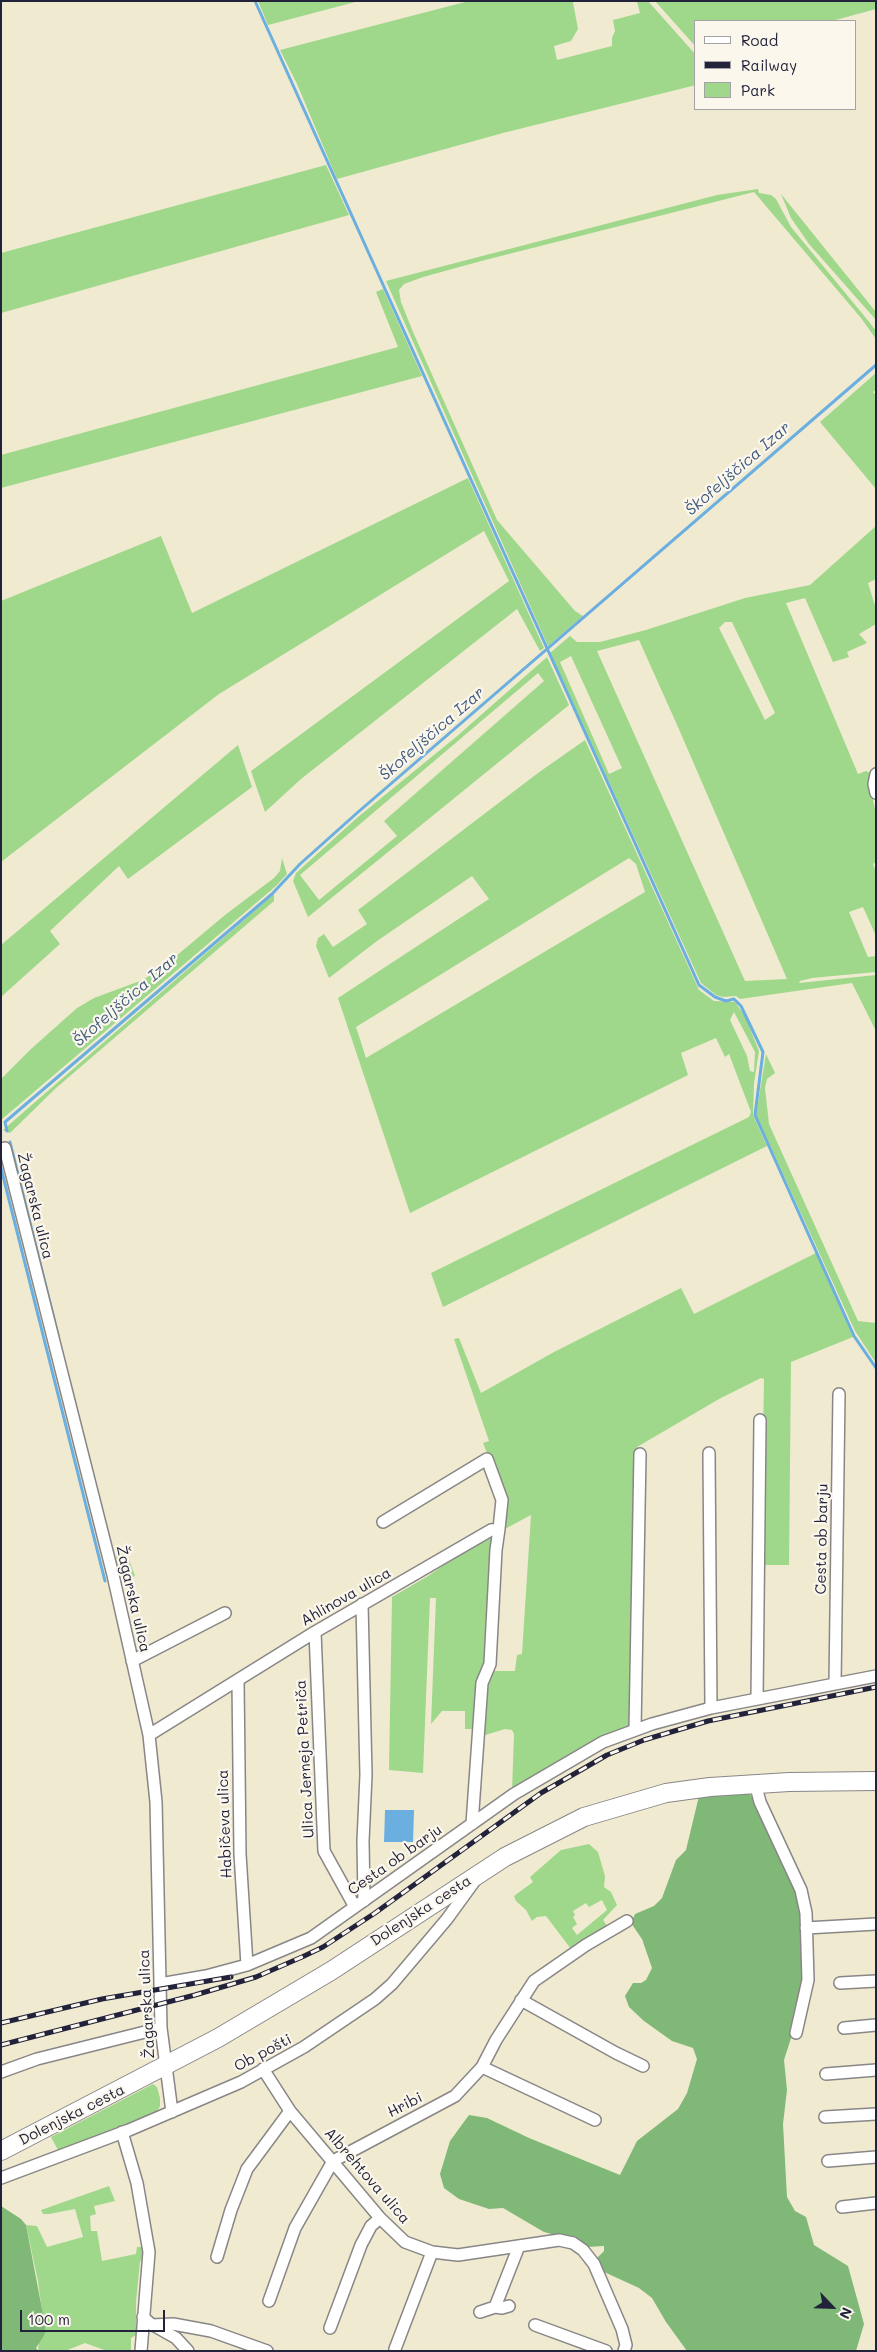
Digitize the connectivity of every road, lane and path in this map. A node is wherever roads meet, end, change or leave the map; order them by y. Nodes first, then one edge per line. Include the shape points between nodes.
1 (876, 774) edge
2 (876, 793) edge
3 (3, 1149) edge
4 (839, 1394) dead end
5 (760, 1420) dead end
6 (709, 1453) dead end
7 (640, 1454) dead end
8 (383, 1522) dead end
9 (499, 1529) junction
10 (362, 1604) junction
11 (225, 1612) dead end
12 (314, 1632) junction
13 (132, 1661) junction
14 (876, 1676) edge
15 (238, 1681) junction
16 (836, 1684) junction
17 (757, 1699) junction
18 (711, 1708) junction
19 (635, 1730) junction
20 (149, 1735) junction
21 (876, 1781) edge
22 (755, 1783) junction
23 (472, 1824) junction
24 (481, 1872) junction
25 (360, 1904) junction
26 (627, 1921) dead end
27 (876, 1924) edge
28 (806, 1928) junction
29 (247, 1965) junction
30 (876, 1981) edge
31 (840, 1983) dead end
32 (160, 1984) junction
33 (521, 2000) junction
34 (876, 2025) edge
35 (161, 2028) junction
36 (844, 2028) dead end
37 (796, 2033) dead end
38 (165, 2066) junction
39 (643, 2066) dead end
40 (482, 2067) junction
41 (263, 2069) junction
42 (876, 2070) edge
43 (1, 2072) edge
44 (826, 2074) dead end
45 (290, 2111) junction
46 (172, 2112) junction
47 (876, 2114) edge
48 (825, 2117) dead end
49 (595, 2120) dead end
50 (122, 2132) junction
51 (1, 2151) edge
52 (876, 2157) edge
53 (333, 2161) junction
54 (828, 2161) dead end
55 (1, 2178) edge
56 (876, 2203) edge
57 (842, 2207) dead end
58 (380, 2218) junction
59 (519, 2246) junction
60 (432, 2252) junction
61 (218, 2257) dead end
62 (269, 2301) dead end
63 (509, 2306) dead end
64 (495, 2307) junction
65 (480, 2312) dead end
66 (148, 2321) junction
67 (535, 2325) dead end
68 (330, 2328) dead end
69 (395, 2349) dead end
70 (141, 2351) edge
71 (188, 2351) edge
72 (267, 2351) edge
73 (606, 2351) edge
74 (624, 2351) edge

1 - 2 street
3 - 13 street, Žagarska ulica
4 - 16 street, Cesta ob barju
5 - 17 street
6 - 18 street
7 - 19 street
8 - 9 street via 487,1459 502,1500
9 - 10 street, Ahlinova ulica via 491,1530
9 - 23 street via 490,1664 482,1683
10 - 12 street, Ahlinova ulica
10 - 25 street via 366,1775
11 - 13 street
12 - 15 street, Ahlinova ulica
12 - 25 street, Ulica Jerneja Petriča via 324,1851
13 - 20 street, Žagarska ulica
14 - 16 street, Cesta ob barju
15 - 20 street, Ahlinova ulica
15 - 29 street, Habičeva ulica via 240,1854
16 - 17 street, Cesta ob barju
17 - 18 street, Cesta ob barju
18 - 19 street, Cesta ob barju
19 - 23 street, Cesta ob barju via 602,1742 559,1765
20 - 32 street, Žagarska ulica via 156,1802
21 - 22 main road, Dolenjska cesta
22 - 24 main road, Dolenjska cesta via 666,1794 584,1817
22 - 28 street via 760,1802 801,1890
23 - 25 street, Cesta ob barju
24 - 38 main road, Dolenjska cesta via 330,1971
24 - 41 street, Ob pošti via 447,1919 392,1984 304,2047
25 - 29 street, Cesta ob barju via 311,1938
26 - 33 street, Hribi via 553,1966 534,1981
27 - 28 street
28 - 37 street via 808,1980
29 - 32 street, Cesta ob barju
30 - 31 street
32 - 35 street, Žagarska ulica
33 - 39 street
33 - 40 street, Hribi
34 - 36 street
35 - 38 street, Žagarska ulica
35 - 43 street via 37,2059
38 - 46 street, Žagarska ulica
38 - 51 main road, Dolenjska cesta
40 - 49 street
40 - 53 street, Hribi via 455,2096
41 - 45 street, Albrehtova ulica
41 - 46 street, Ob pošti
42 - 44 street
45 - 53 street, Albrehtova ulica
45 - 61 street via 247,2170
46 - 50 street, Ob pošti
47 - 48 street
50 - 55 street, Ob pošti
50 - 66 street via 137,2183 149,2252
52 - 54 street
53 - 58 street, Albrehtova ulica
53 - 62 street via 295,2228
56 - 57 street
58 - 60 street, Albrehtova ulica via 405,2242
58 - 68 street via 371,2226 361,2245
59 - 60 street, Albrehtova ulica via 458,2255
59 - 64 street
59 - 74 street, Albrehtova ulica via 559,2240 583,2250 594,2264 622,2329 626,2345
60 - 69 street
63 - 64 street
64 - 65 street
66 - 70 street
66 - 71 street via 176,2338
66 - 72 street via 211,2331
67 - 73 street

